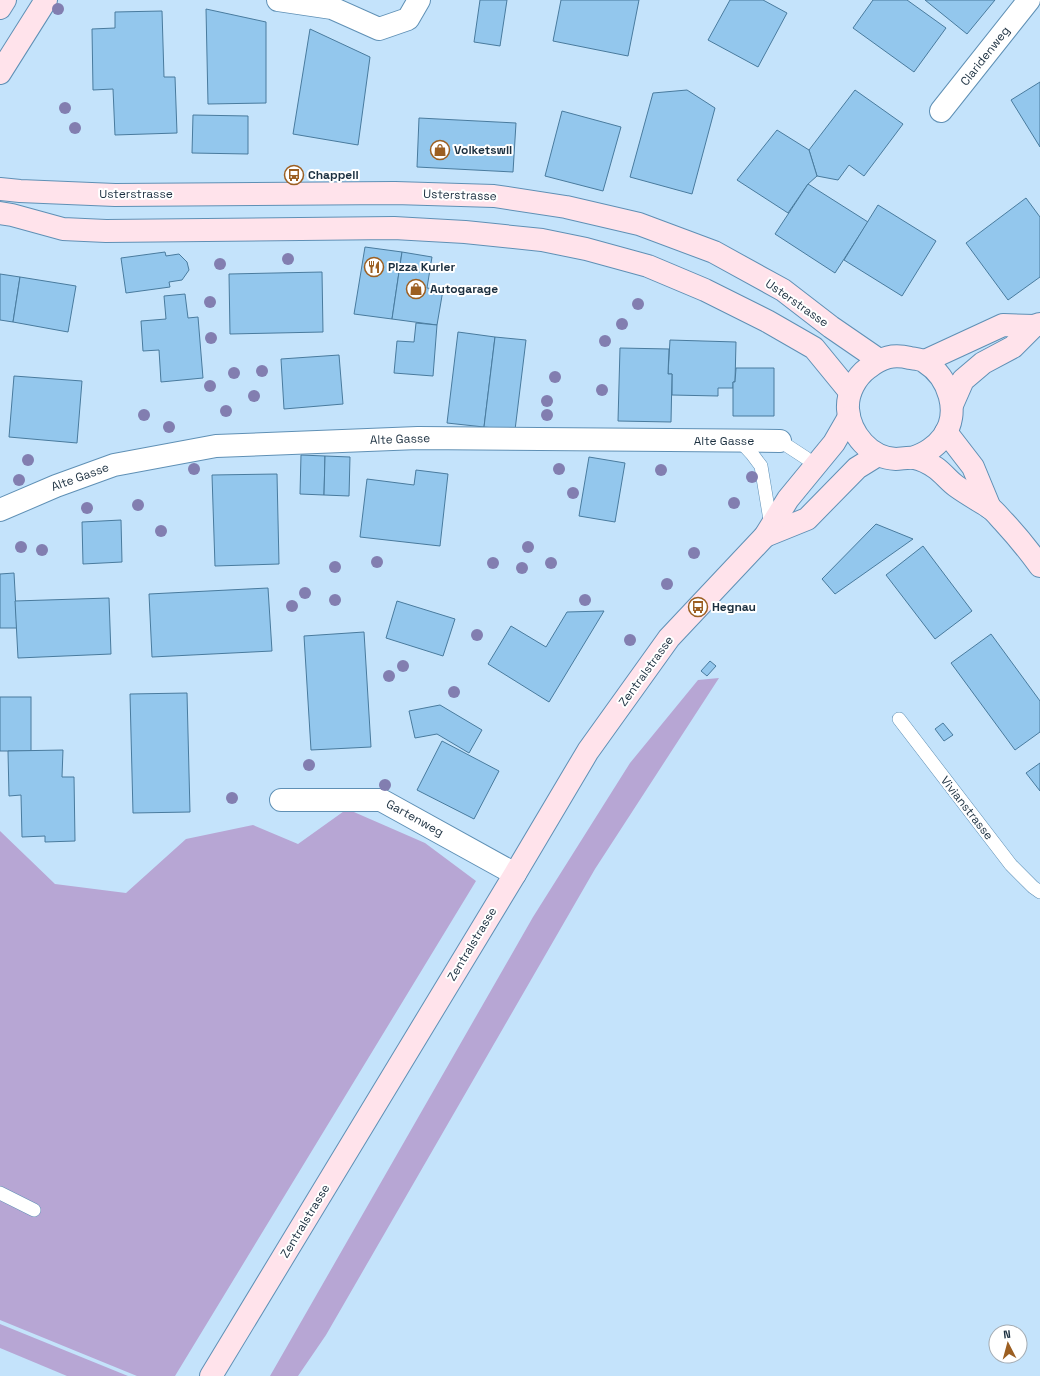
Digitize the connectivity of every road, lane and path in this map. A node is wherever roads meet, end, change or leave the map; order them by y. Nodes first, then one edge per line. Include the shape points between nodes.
1 (5, 0) edge
2 (46, 0) edge
3 (278, 0) edge
4 (419, 0) edge
5 (1029, 0) edge
6 (0, 8) edge
7 (0, 73) edge
8 (941, 112) dead end
9 (0, 189) edge
10 (0, 213) edge
11 (1037, 325) edge
12 (879, 360) junction
13 (925, 361) junction
14 (850, 392) junction
15 (952, 405) junction
16 (849, 417) junction
17 (946, 432) junction
18 (740, 441) junction
19 (780, 441) joint
20 (878, 455) junction
21 (806, 458) dead end
22 (913, 458) junction
23 (990, 508) junction
24 (0, 510) edge
25 (768, 531) junction
26 (1040, 566) edge
27 (899, 719) dead end
28 (281, 800) dead end
29 (515, 874) junction
30 (1040, 892) edge
31 (0, 1193) edge
32 (34, 1210) dead end
33 (211, 1376) edge

1 - 6 main road
2 - 7 main road
3 - 4 street via 332,8 379,29 408,19
5 - 8 street, Claridenweg
9 - 12 main road, Usterstrasse via 115,195 395,193 494,196 566,207 639,224 714,252 783,290
10 - 14 main road via 63,229 113,231 394,228 542,240 586,249 648,266 705,290 767,321 814,348
11 - 13 main road via 1003,325
11 - 15 main road via 1013,347 982,363 963,380
12 - 13 main road via 899,355
12 - 14 main road via 861,373
13 - 15 main road via 939,373 948,388
14 - 16 main road
15 - 17 main road
16 - 20 main road via 852,429 863,444
16 - 25 main road, Zentralstrasse via 834,443 788,499
17 - 22 main road via 930,450
17 - 23 main road via 973,467
18 - 19 street, Alte Gasse
18 - 24 street, Alte Gasse via 418,438 216,446 114,465
18 - 25 lane via 760,466
19 - 21 lane, Alte Gasse
20 - 22 main road via 895,459
20 - 25 main road, Zentralstrasse via 857,468 807,519
22 - 23 main road via 936,468 954,485
23 - 26 main road via 1022,542
25 - 29 main road, Zentralstrasse via 665,644 588,751
27 - 30 lane, Vivianstrasse via 1011,865
28 - 29 street, Gartenweg via 381,800
29 - 33 main road, Zentralstrasse
31 - 32 lane

